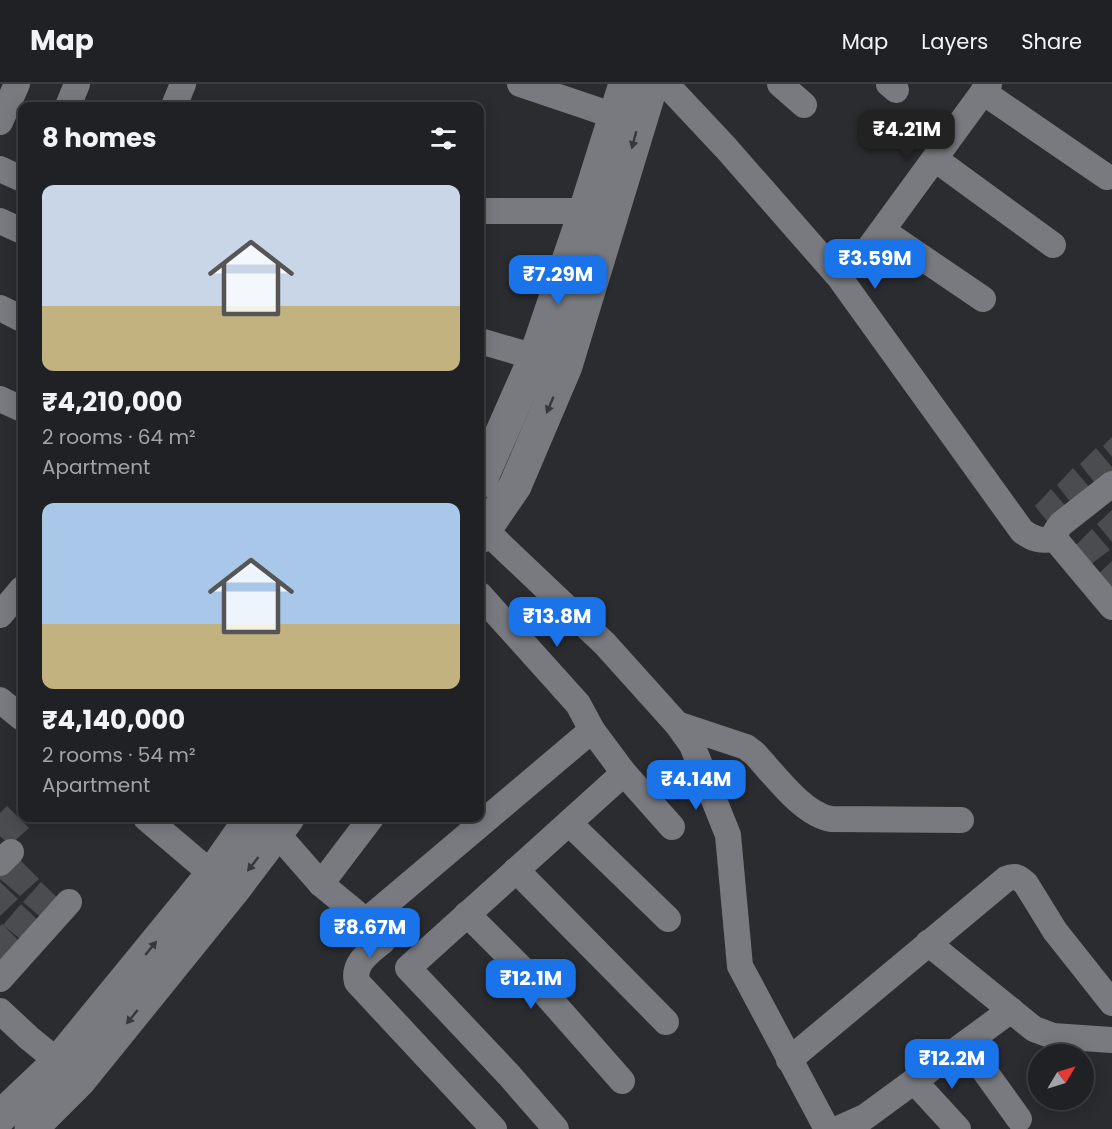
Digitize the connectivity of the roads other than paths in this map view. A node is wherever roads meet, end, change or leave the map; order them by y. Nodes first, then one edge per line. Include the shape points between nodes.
1 (17, 84) edge
2 (77, 84) edge
3 (183, 84) edge
4 (520, 84) edge
5 (625, 84) edge
6 (652, 84) edge
7 (666, 84) edge
8 (780, 84) edge
9 (986, 88) edge
10 (70, 102) edge
11 (176, 102) edge
12 (804, 105) dead end
13 (615, 116) junction
14 (0, 122) edge
15 (935, 159) junction
16 (0, 169) edge
17 (18, 177) edge
18 (1107, 177) dead end
19 (484, 211) edge
20 (585, 211) junction
21 (0, 221) edge
22 (18, 229) edge
23 (883, 231) junction
24 (1053, 245) dead end
25 (860, 262) dead end
26 (983, 300) dead end
27 (0, 308) edge
28 (18, 318) edge
29 (484, 342) edge
30 (535, 357) junction
31 (566, 366) junction
32 (0, 399) edge
33 (18, 407) edge
34 (484, 473) edge
35 (1112, 484) edge
36 (484, 531) edge
37 (484, 536) edge
38 (1055, 539) junction
39 (18, 594) edge
40 (484, 599) edge
41 (1111, 605) edge
42 (0, 615) edge
43 (0, 700) edge
44 (18, 715) edge
45 (677, 724) junction
46 (592, 730) junction
47 (624, 773) junction
48 (961, 820) dead end
49 (484, 821) edge
50 (151, 822) edge
51 (269, 822) edge
52 (269, 822) edge
53 (271, 822) edge
54 (368, 822) edge
55 (483, 822) edge
56 (569, 823) junction
57 (672, 827) dead end
58 (516, 870) junction
59 (212, 874) junction
60 (321, 884) junction
61 (69, 902) dead end
62 (467, 914) junction
63 (668, 919) dead end
64 (366, 921) junction
65 (383, 941) junction
66 (928, 943) junction
67 (408, 968) junction
68 (0, 979) edge
69 (1112, 1003) edge
70 (1011, 1010) junction
71 (0, 1011) edge
72 (666, 1022) dead end
73 (1112, 1040) edge
74 (965, 1044) junction
75 (789, 1060) junction
76 (69, 1071) junction
77 (622, 1081) dead end
78 (914, 1081) junction
79 (0, 1117) edge
80 (1019, 1119) dead end
81 (869, 1123) edge
82 (31, 1129) edge
83 (494, 1129) edge
84 (556, 1129) edge
85 (827, 1129) edge
86 (838, 1129) edge
87 (958, 1129) edge

1 - 14 street
2 - 10 street
3 - 11 street
4 - 13 street
5 - 13 street
6 -> 31 street
7 - 38 street via 839,277 1022,531 1040,541
8 - 12 street
9 - 15 street
9 - 18 street
13 - 20 street
15 - 23 street
15 - 24 street
16 - 17 street
19 - 20 street
20 - 30 street
21 - 22 street
23 - 25 street
23 - 26 street
27 - 28 street
29 - 30 street
30 - 31 street
30 - 34 street
31 -> 36 street via 515,486
32 - 33 street
35 - 38 street via 1061,524
37 - 45 street via 604,644
38 - 41 street
39 - 42 street
40 - 46 street via 578,704
43 - 44 street
45 - 48 street via 746,747 806,808 821,817
45 - 75 street via 692,745 728,835 740,966
46 - 47 street
46 - 49 street
47 - 56 street
47 - 57 street
50 - 59 street
51 - 59 street
52 -> 76 street
53 - 60 street
54 - 60 street
55 - 64 street
56 - 58 street
56 - 63 street
58 - 62 street
58 - 72 street
76 -> 59 street
60 - 64 street
61 - 68 street
62 - 67 street
62 - 77 street via 534,981
64 - 65 street
65 - 67 street
65 - 83 street via 360,962 355,975 357,982
66 - 69 street via 1006,879 1020,878 1055,931
66 - 70 street
66 - 75 street
67 - 84 street
70 - 73 street via 1044,1034
70 - 74 street
71 - 76 street
74 - 78 street
74 - 80 street
75 - 85 street
76 - 79 street
76 - 82 street
78 - 81 street
78 - 87 street
81 - 86 street

